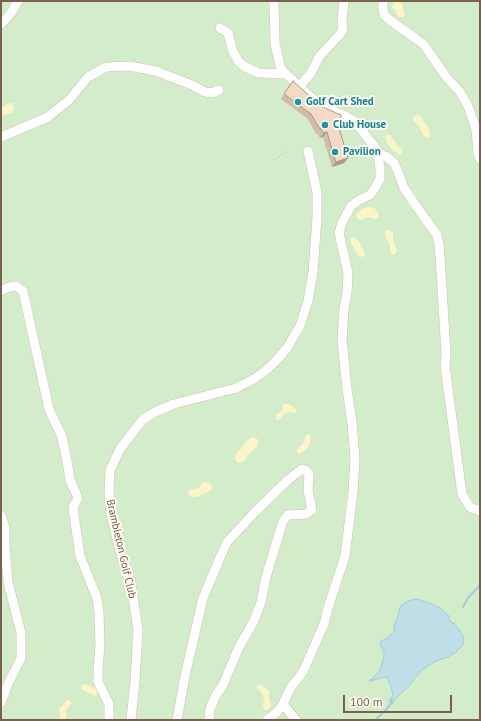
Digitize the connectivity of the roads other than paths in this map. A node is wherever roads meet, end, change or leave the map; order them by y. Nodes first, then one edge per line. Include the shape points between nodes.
1 (18, 1) edge
2 (274, 1) edge
3 (344, 1) edge
4 (383, 1) edge
5 (1, 24) edge
6 (220, 28) dead end
7 (286, 74) junction
8 (299, 87) junction
9 (219, 90) dead end
10 (1, 136) edge
11 (374, 146) junction
12 (308, 151) dead end
13 (480, 159) edge
14 (1, 291) edge
15 (480, 511) edge
16 (1, 515) edge
17 (1, 703) edge
18 (283, 704) junction
19 (109, 720) edge
20 (131, 720) edge
21 (177, 720) edge
22 (209, 720) edge
23 (267, 720) edge
24 (296, 720) edge

1 - 5 lane
2 - 7 lane via 275,43 280,66
3 - 8 lane via 341,33
4 - 13 lane via 386,16 424,45 460,92 476,130
6 - 7 lane via 228,33 233,52 245,67 259,73
7 - 8 lane
8 - 11 lane via 316,102 354,121
9 - 10 lane via 205,92 156,71 129,66 106,67 88,77 69,100 48,117
11 - 15 lane via 379,153 394,163 404,188 437,235 445,366 462,494 470,507
11 - 18 lane via 378,156 380,179 370,195 351,206 339,233 348,273 342,340 355,459 345,556 324,624 303,672 290,688
12 - 20 lane, Brambleton Golf Club via 317,192 313,272 300,326 287,348 264,372 236,388 174,404 143,419 120,449 110,470 111,514 132,590 138,630
14 - 19 lane via 16,286 23,292 49,409 62,438 70,480 78,498 73,507 74,515 80,556 97,598 100,644 98,682 108,704
16 - 17 lane via 5,528 8,582 21,634 21,658
18 - 23 lane
18 - 24 lane
21 - 22 lane via 203,598 227,542 289,479 302,469 305,470 308,474 312,510 306,514 288,515 283,521 254,621 215,697

